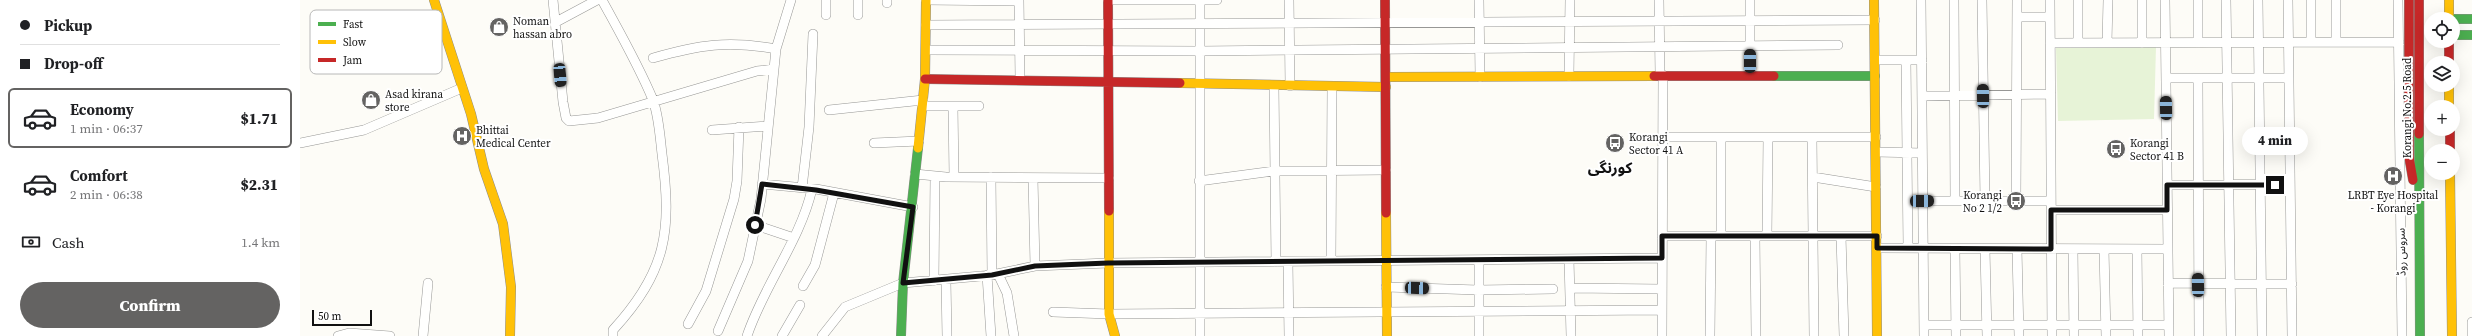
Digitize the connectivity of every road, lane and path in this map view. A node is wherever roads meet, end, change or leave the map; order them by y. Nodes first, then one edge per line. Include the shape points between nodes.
1 (434, 0) edge
2 (553, 0) edge
3 (597, 0) edge
4 (602, 0) edge
5 (791, 0) edge
6 (826, 0) edge
7 (858, 0) edge
8 (926, 0) edge
9 (1019, 0) edge
10 (1108, 0) edge
11 (1200, 0) edge
12 (1217, 0) edge
13 (1289, 0) edge
14 (1385, 0) edge
15 (1479, 0) edge
16 (1570, 0) edge
17 (1659, 0) edge
18 (1750, 0) edge
19 (1874, 0) edge
20 (1922, 0) edge
21 (1954, 0) edge
22 (1982, 0) edge
23 (2016, 0) edge
24 (2050, 0) edge
25 (2078, 0) edge
26 (2108, 0) edge
27 (2142, 0) edge
28 (2165, 0) edge
29 (2198, 0) edge
30 (2226, 0) edge
31 (2258, 0) edge
32 (2288, 0) edge
33 (2311, 0) edge
34 (2336, 0) edge
35 (2398, 0) edge
36 (2409, 0) edge
37 (2419, 0) edge
38 (2449, 0) edge
39 (437, 10) edge
40 (2449, 12) edge
41 (826, 15) dead end
42 (858, 15) dead end
43 (2016, 17) junction
44 (2050, 17) junction
45 (2460, 19) edge
46 (2472, 19) edge
47 (1875, 20) junction
48 (1659, 21) junction
49 (1750, 21) junction
50 (556, 22) junction
51 (1479, 22) junction
52 (1570, 22) junction
53 (1289, 23) junction
54 (1385, 23) junction
55 (1020, 24) junction
56 (1109, 24) junction
57 (1199, 24) junction
58 (442, 25) edge
59 (926, 25) junction
60 (813, 34) dead end
61 (2460, 35) edge
62 (2472, 35) edge
63 (2166, 42) junction
64 (2198, 42) junction
65 (2226, 42) junction
66 (2259, 42) junction
67 (2288, 42) junction
68 (2312, 42) junction
69 (2336, 42) junction
70 (2399, 42) junction
71 (2050, 43) junction
72 (2078, 43) junction
73 (2107, 43) junction
74 (2142, 43) junction
75 (1838, 45) dead end
76 (1659, 46) junction
77 (1750, 46) junction
78 (1480, 48) junction
79 (1570, 48) junction
80 (776, 49) junction
81 (1386, 49) junction
82 (926, 50) junction
83 (1110, 50) junction
84 (1289, 50) junction
85 (1020, 51) junction
86 (1199, 51) junction
87 (653, 58) dead end
88 (1875, 60) junction
89 (1906, 60) junction
90 (1922, 60) junction
91 (774, 69) junction
92 (1661, 75) junction
93 (1750, 75) junction
94 (1570, 76) junction
95 (1875, 76) junction
96 (1386, 77) junction
97 (1480, 77) junction
98 (2166, 78) junction
99 (2289, 78) junction
100 (924, 79) junction
101 (1020, 79) junction
102 (2260, 79) junction
103 (1110, 80) junction
104 (2198, 80) junction
105 (2226, 80) junction
106 (1198, 83) junction
107 (1274, 86) junction
108 (1290, 86) junction
109 (1332, 87) junction
110 (1386, 87) junction
111 (462, 88) junction
112 (2051, 94) junction
113 (1922, 96) junction
114 (1955, 96) junction
115 (1983, 96) junction
116 (2016, 96) junction
117 (653, 102) junction
118 (922, 103) junction
119 (952, 106) junction
120 (979, 106) dead end
121 (829, 110) dead end
122 (768, 126) junction
123 (739, 127) junction
124 (712, 130) dead end
125 (1663, 137) junction
126 (1721, 137) junction
127 (1768, 137) junction
128 (1812, 137) junction
129 (1876, 137) junction
130 (919, 141) junction
131 (300, 143) edge
132 (874, 143) dead end
133 (1876, 152) junction
134 (1906, 152) junction
135 (1922, 153) junction
136 (1386, 170) junction
137 (1274, 171) junction
138 (1331, 171) junction
139 (915, 174) junction
140 (935, 176) junction
141 (1813, 176) junction
142 (954, 177) junction
143 (991, 177) junction
144 (1033, 178) junction
145 (1109, 178) junction
146 (2450, 180) edge
147 (1199, 181) junction
148 (762, 184) junction
149 (2197, 184) junction
150 (2290, 184) junction
151 (2167, 185) junction
152 (2229, 186) junction
153 (2260, 186) junction
154 (1876, 187) junction
155 (802, 188) junction
156 (812, 189) junction
157 (834, 193) junction
158 (2419, 194) junction
159 (1922, 201) junction
160 (1955, 201) junction
161 (1985, 201) junction
162 (2016, 201) junction
163 (2051, 205) junction
164 (913, 207) junction
165 (2167, 210) junction
166 (755, 225) junction
167 (1662, 236) junction
168 (1711, 236) junction
169 (1721, 236) junction
170 (1755, 236) junction
171 (1767, 236) junction
172 (1813, 236) junction
173 (1841, 236) junction
174 (1877, 236) junction
175 (794, 238) junction
176 (1877, 248) junction
177 (1908, 248) junction
178 (1923, 248) junction
179 (1955, 249) junction
180 (1985, 249) junction
181 (2017, 249) junction
182 (2051, 249) junction
183 (2072, 249) junction
184 (2104, 249) junction
185 (2137, 249) junction
186 (2168, 249) junction
187 (1662, 258) junction
188 (1569, 259) junction
189 (1478, 260) junction
190 (1331, 261) junction
191 (1386, 261) junction
192 (1199, 262) junction
193 (1276, 262) junction
194 (1288, 262) junction
195 (1108, 263) junction
196 (1035, 266) junction
197 (992, 275) junction
198 (934, 281) junction
199 (946, 281) junction
200 (428, 283) dead end
201 (903, 283) junction
202 (2168, 283) junction
203 (2292, 284) junction
204 (2198, 285) junction
205 (2231, 285) junction
206 (2261, 285) junction
207 (803, 286) dead end
208 (1386, 287) junction
209 (1570, 288) junction
210 (1553, 289) dead end
211 (1662, 289) junction
212 (1478, 290) junction
213 (800, 305) dead end
214 (1571, 310) junction
215 (1662, 310) junction
216 (1478, 311) junction
217 (1053, 312) dead end
218 (1289, 312) junction
219 (1386, 312) junction
220 (1200, 313) junction
221 (1109, 314) junction
222 (2472, 322) edge
223 (688, 324) dead end
224 (2168, 325) junction
225 (1924, 326) junction
226 (1956, 326) junction
227 (2018, 326) junction
228 (2052, 326) junction
229 (2074, 326) junction
230 (2138, 326) junction
231 (718, 331) dead end
232 (2106, 331) edge
233 (1987, 332) edge
234 (338, 336) edge
235 (390, 336) edge
236 (423, 336) edge
237 (510, 336) edge
238 (613, 336) edge
239 (747, 336) edge
240 (782, 336) edge
241 (822, 336) edge
242 (901, 336) edge
243 (948, 336) edge
244 (991, 336) edge
245 (1014, 336) edge
246 (1115, 336) edge
247 (1200, 336) edge
248 (1289, 336) edge
249 (1386, 336) edge
250 (1479, 336) edge
251 (1571, 336) edge
252 (1662, 336) edge
253 (1710, 336) edge
254 (1756, 336) edge
255 (1814, 336) edge
256 (1844, 336) edge
257 (1877, 336) edge
258 (1924, 336) edge
259 (1956, 336) edge
260 (2018, 336) edge
261 (2052, 336) edge
262 (2074, 336) edge
263 (2138, 336) edge
264 (2169, 336) edge
265 (2199, 336) edge
266 (2231, 336) edge
267 (2262, 336) edge
268 (2292, 336) edge
269 (2402, 336) edge
270 (2420, 336) edge
271 (2452, 336) edge
272 (2472, 336) edge

1 - 39 street
2 - 50 street
3 - 50 street
4 - 117 street
5 - 80 street
6 - 41 street
7 - 42 street
8 - 9 street
8 - 59 street
9 - 55 street
10 - 11 street
10 - 56 street
11 - 12 street
11 - 57 street
13 - 53 street
14 - 54 street
15 - 51 street
16 - 52 street
17 - 48 street
18 - 49 street
19 - 47 street
20 - 90 street
21 - 114 street
22 - 115 street
23 - 43 street
24 - 44 street
25 - 72 street
26 - 73 street
27 - 74 street
28 - 63 street
29 - 64 street
30 - 65 street
31 - 66 street
32 - 67 street
33 - 68 street
34 - 69 street
35 - 70 street, سروس روڈ
36 - 158 street via 2409,156
37 - 158 street, Korangi No.2.5 Road
38 - 40 street
43 - 44 street
43 - 116 street
44 - 71 street
45 - 46 street
47 - 49 street
47 - 88 street
48 - 49 street
48 - 52 street
48 - 76 street
49 - 77 street
50 - 117 street via 563,102 569,121 598,118
51 - 52 street
51 - 54 street
51 - 78 street
52 - 79 street
53 - 54 street
53 - 57 street
53 - 84 street
54 - 81 street
55 - 56 street
55 - 59 street
55 - 85 street
56 - 57 street
56 - 83 street
57 - 86 street
58 - 111 street
59 - 82 street
60 - 155 street via 809,127
61 - 62 street
63 - 64 street
63 - 74 street
63 - 98 street
64 - 65 street
65 - 66 street
65 - 105 street
66 - 67 street
66 - 102 street
67 - 68 street
67 - 99 street
68 - 69 street
69 - 70 street
70 - 269 street, سروس روڈ
71 - 72 street
71 - 112 street
72 - 73 street
73 - 74 street
75 - 77 street
76 - 77 street
76 - 79 street
76 - 92 street
77 - 93 street
78 - 79 street
78 - 81 street
78 - 97 street
79 - 94 street
80 - 87 street via 750,44 707,45
80 - 91 street
81 - 84 street
81 - 96 street
82 - 85 street
82 - 100 street
83 - 85 street
83 - 86 street
83 - 103 street
84 - 86 street
84 - 108 street
85 - 101 street
86 - 106 street
88 - 89 street
88 - 95 street
89 - 90 street
89 - 134 street
90 - 113 street
91 - 117 street via 757,70
91 - 122 street
92 - 93 street
92 - 94 street
92 - 125 street
93 - 95 street
94 - 97 street
95 - 129 street
96 - 97 street
96 - 110 street
98 - 104 street
98 - 151 street
99 - 102 street
99 - 150 street
100 - 101 street
100 - 118 street
101 - 103 street
102 - 105 street
102 - 153 street
103 - 106 street
103 - 145 street
104 - 105 street
104 - 149 street
105 - 152 street
106 - 107 street
106 - 147 street
107 - 108 street
107 - 137 street
108 - 109 street
109 - 110 street
109 - 138 street
110 - 136 street
111 - 131 street via 364,130
111 - 237 street via 484,169 503,224 511,287
112 - 116 street
112 - 163 street
113 - 114 street
113 - 135 street
114 - 115 street
114 - 160 street
115 - 116 street
115 - 161 street
116 - 162 street
117 - 238 street via 668,198 665,239 650,282 634,307 613,330
118 - 119 street
118 - 121 street
118 - 130 street
119 - 120 street
119 - 142 street
122 - 123 street
122 - 148 street
123 - 124 street
123 - 223 street via 734,199 706,291
125 - 126 street
125 - 167 street
126 - 127 street
126 - 169 street
127 - 128 street
127 - 171 street
128 - 129 street
128 - 141 street
129 - 133 street
130 - 132 street
130 - 139 street
133 - 134 street
133 - 154 street
134 - 135 street
134 - 177 street
135 - 159 street
136 - 138 street
136 - 191 street
137 - 138 street
137 - 147 street
137 - 193 street
138 - 190 street
139 - 140 street
139 - 164 street
140 - 142 street
140 - 198 street
141 - 154 street
141 - 172 street
142 - 143 street
143 - 144 street
143 - 197 street
144 - 145 street
144 - 196 street
145 - 195 street
146 - 271 street
147 - 192 street
148 - 155 street
148 - 166 street
149 - 151 street
149 - 152 street
149 - 204 street
150 - 153 street
150 - 203 street
151 - 165 street
152 - 153 street
152 - 205 street
153 - 206 street
154 - 174 street
155 - 156 street
156 - 157 street
156 - 175 street via 807,210
157 - 164 street
157 - 207 street via 815,265
158 - 270 street, Korangi No.2.5 Road
159 - 160 street
159 - 178 street
160 - 161 street
161 - 162 street
162 - 163 street
163 - 165 street
163 - 182 street
164 - 201 street
165 - 186 street
166 - 175 street
166 - 231 street via 748,261
167 - 168 street
167 - 187 street
168 - 169 street
168 - 253 street
169 - 170 street
170 - 171 street
170 - 254 street
171 - 172 street
172 - 173 street
172 - 255 street
173 - 174 street
173 - 256 street
174 - 176 street
175 - 239 street via 754,315
176 - 177 street
176 - 257 street
177 - 178 street
178 - 179 street
178 - 225 street
179 - 180 street
179 - 226 street
180 - 181 street
180 - 233 street
181 - 182 street
181 - 227 street
182 - 183 street
182 - 228 street
183 - 184 street
183 - 229 street
184 - 185 street
184 - 232 street
185 - 186 street
185 - 230 street
186 - 202 street
187 - 188 street
187 - 211 street
188 - 189 street
188 - 209 street
189 - 191 street
189 - 212 street
190 - 191 street
190 - 194 street
191 - 208 street
192 - 193 street
192 - 195 street
192 - 220 street
193 - 194 street
194 - 218 street
195 - 196 street
195 - 221 street
196 - 197 street
197 - 199 street
197 - 244 street
197 - 245 street via 1007,293
198 - 199 street
198 - 201 street
199 - 243 street
200 - 236 street
201 - 241 street via 845,307
201 - 242 street
202 - 204 street
202 - 224 street
203 - 206 street
203 - 268 street
204 - 205 street
204 - 265 street
205 - 206 street
205 - 266 street
206 - 267 street
208 - 212 street
208 - 219 street
209 - 211 street
209 - 214 street
210 - 212 street
211 - 215 street
212 - 216 street
213 - 240 street
214 - 215 street
214 - 216 street
214 - 251 street
215 - 252 street
216 - 219 street
216 - 250 street
217 - 221 street
218 - 219 street
218 - 220 street
218 - 248 street
219 - 249 street
220 - 221 street
220 - 247 street
221 - 246 street
222 - 272 street
224 - 230 street
224 - 264 street
225 - 226 street
225 - 258 street
226 - 233 street
226 - 259 street
227 - 228 street
227 - 233 street
227 - 260 street
228 - 229 street
228 - 261 street
229 - 232 street
229 - 262 street
230 - 232 street
230 - 263 street
234 - 235 street via 349,333

